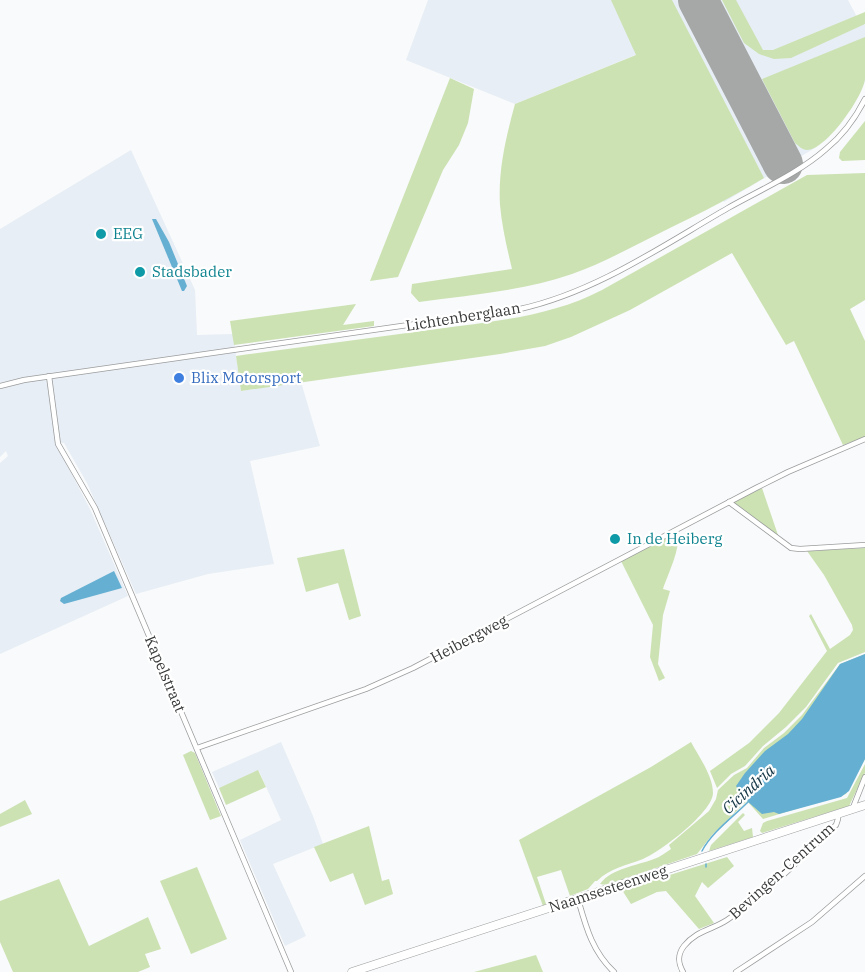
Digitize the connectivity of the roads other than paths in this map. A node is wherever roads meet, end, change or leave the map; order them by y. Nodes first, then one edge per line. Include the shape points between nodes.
1 (865, 99) edge
2 (49, 376) junction
3 (0, 386) edge
4 (865, 439) edge
5 (729, 502) junction
6 (865, 545) edge
7 (197, 748) junction
8 (865, 777) edge
9 (865, 805) edge
10 (852, 810) junction
11 (838, 814) junction
12 (865, 876) edge
13 (578, 899) junction
14 (291, 972) edge
15 (352, 972) edge
16 (614, 972) edge
17 (683, 972) edge
18 (735, 972) edge

1 - 2 street, Lichtenberglaan via 842,134 810,161 563,298 476,316
2 - 3 street, Lichtenberglaan
2 - 7 street, Kapelstraat via 58,444 95,508
4 - 5 street, Heibergweg
5 - 6 street via 791,548
5 - 7 street, Heibergweg via 413,668 366,689
7 - 14 street, Kapelstraat
8 - 10 street
9 - 10 main road, Naamsesteenweg
10 - 11 main road, Naamsesteenweg
11 - 13 main road, Naamsesteenweg
11 - 17 street, Bevingen-Centrum via 836,825 765,890 728,920 702,930 684,945 678,960
12 - 18 street via 812,922
13 - 15 main road, Naamsesteenweg
13 - 16 street via 591,943

